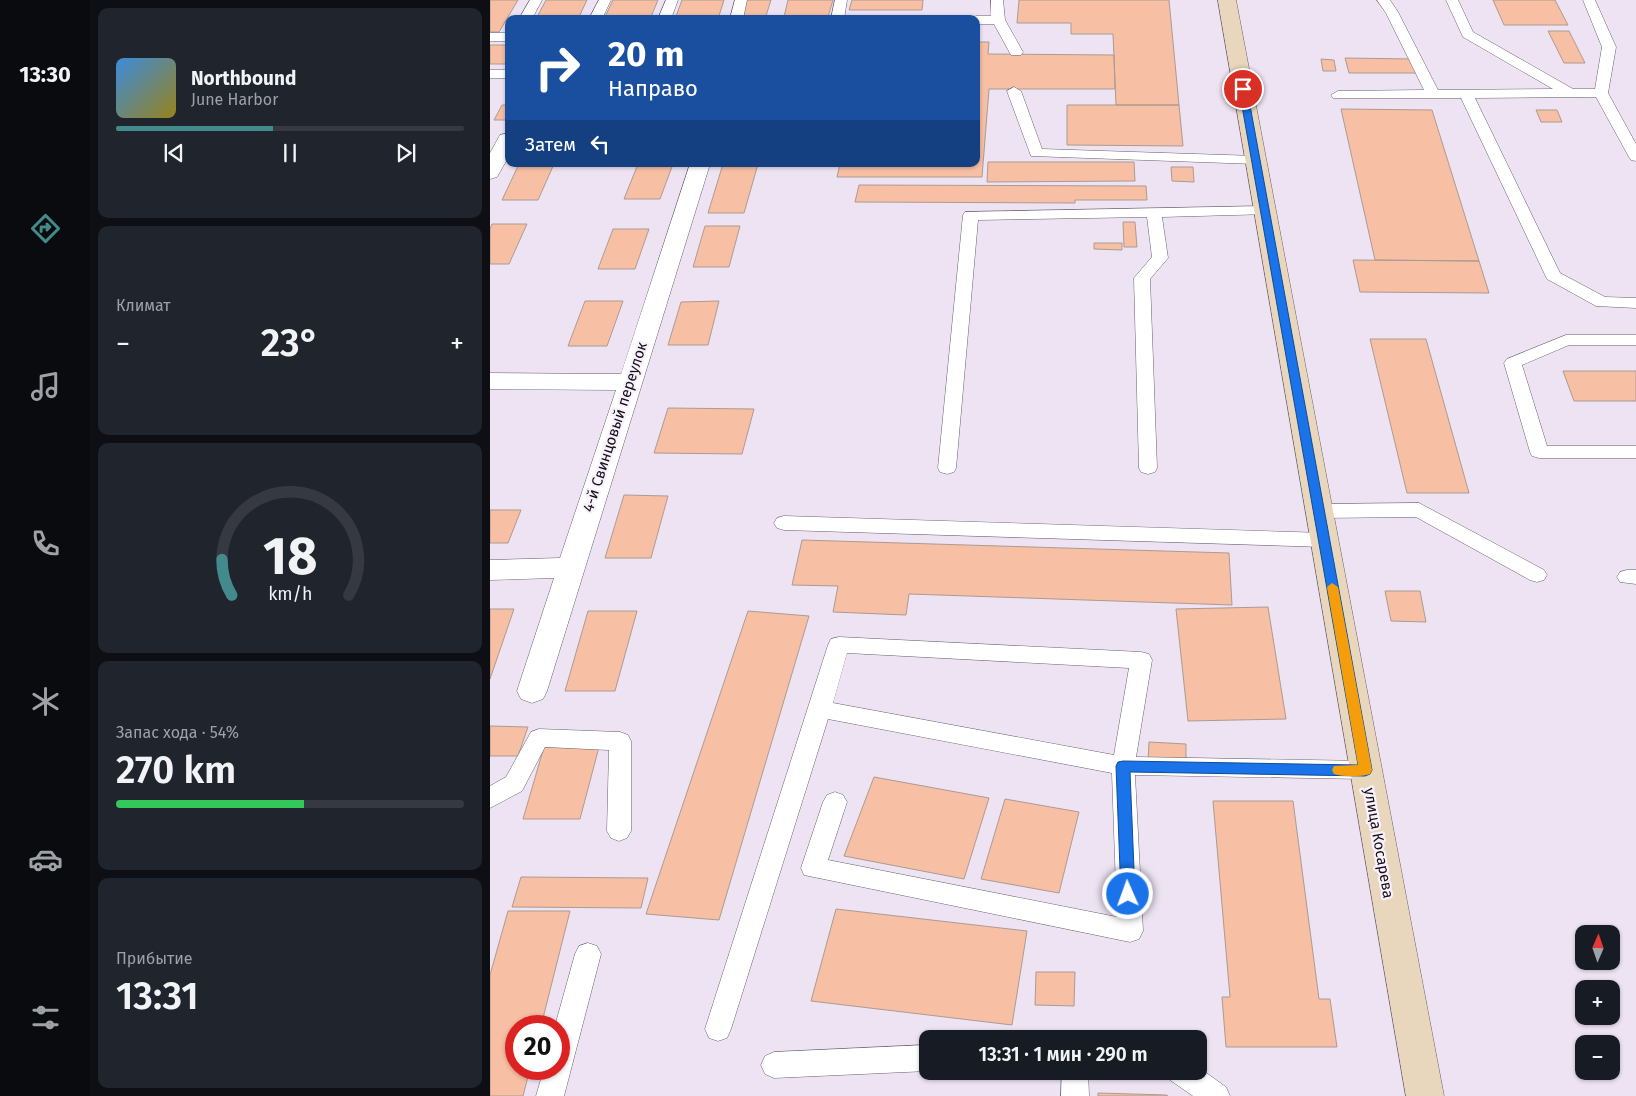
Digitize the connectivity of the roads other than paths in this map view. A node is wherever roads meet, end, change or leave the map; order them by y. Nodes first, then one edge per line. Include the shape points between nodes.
1 (536, 0) edge
2 (605, 0) edge
3 (672, 0) edge
4 (741, 0) edge
5 (841, 0) edge
6 (997, 0) edge
7 (1227, 0) edge
8 (1383, 0) edge
9 (1452, 0) edge
10 (1588, 0) edge
11 (527, 15) edge
12 (597, 15) edge
13 (666, 15) edge
14 (737, 15) edge
15 (838, 15) edge
16 (980, 20) edge
17 (998, 20) junction
18 (490, 37) edge
19 (505, 37) edge
20 (1016, 52) dead end
21 (490, 74) edge
22 (505, 74) edge
23 (1014, 91) dead end
24 (1601, 92) junction
25 (1466, 93) junction
26 (1568, 93) junction
27 (1433, 94) junction
28 (1338, 95) dead end
29 (502, 139) edge
30 (1636, 157) edge
31 (1256, 160) junction
32 (699, 167) edge
33 (490, 173) edge
34 (1265, 211) junction
35 (1154, 213) junction
36 (1636, 303) edge
37 (1636, 340) edge
38 (490, 382) edge
39 (630, 382) junction
40 (1636, 452) edge
41 (947, 468) dead end
42 (1148, 468) dead end
43 (1319, 511) junction
44 (784, 523) dead end
45 (1324, 540) junction
46 (570, 568) junction
47 (490, 570) edge
48 (1538, 575) dead end
49 (532, 691) dead end
50 (820, 709) junction
51 (1123, 766) junction
52 (1365, 770) junction
53 (490, 798) edge
54 (835, 802) dead end
55 (619, 831) dead end
56 (588, 954) dead end
57 (570, 1021) edge
58 (718, 1029) dead end
59 (919, 1058) edge
60 (774, 1065) dead end
61 (554, 1080) edge
62 (1075, 1080) edge
63 (1193, 1080) edge
64 (550, 1096) edge
65 (1075, 1096) edge
66 (1216, 1096) edge
67 (1425, 1096) edge

1 - 11 lane
2 - 12 lane
3 - 13 lane
4 - 14 lane
5 - 15 lane
6 - 17 lane
7 - 31 street, улица Косарева
8 - 27 lane
9 - 26 lane via 1468,34
10 - 24 lane via 1609,47
16 - 17 lane
17 - 20 lane
18 - 19 lane
21 - 22 lane
23 - 31 lane via 1036,153
24 - 26 lane
24 - 30 lane
25 - 26 lane
25 - 27 lane
25 - 36 lane via 1553,276 1602,302
27 - 28 lane
29 - 33 street
31 - 34 street, улица Косарева
32 - 39 street, 4-й Свинцовый переулок
34 - 35 lane
34 - 43 street, улица Косарева
35 - 41 lane via 972,215
35 - 42 lane via 1160,258 1142,278
37 - 40 lane via 1566,340 1514,363 1539,452
38 - 39 street
39 - 46 street, 4-й Свинцовый переулок
43 - 45 street, улица Косарева
43 - 48 lane via 1419,510
44 - 45 lane
45 - 52 street, улица Косарева
46 - 47 street
46 - 49 street, 4-й Свинцовый переулок
50 - 51 lane
50 - 51 lane via 839,645 1141,660
50 - 58 lane
51 - 52 lane
51 - 54 lane via 1130,931 813,868
52 - 67 street, улица Косарева
53 - 55 lane via 514,784 539,738 620,741
56 - 57 lane
59 - 60 lane
61 - 64 lane
62 - 65 lane
63 - 66 lane

